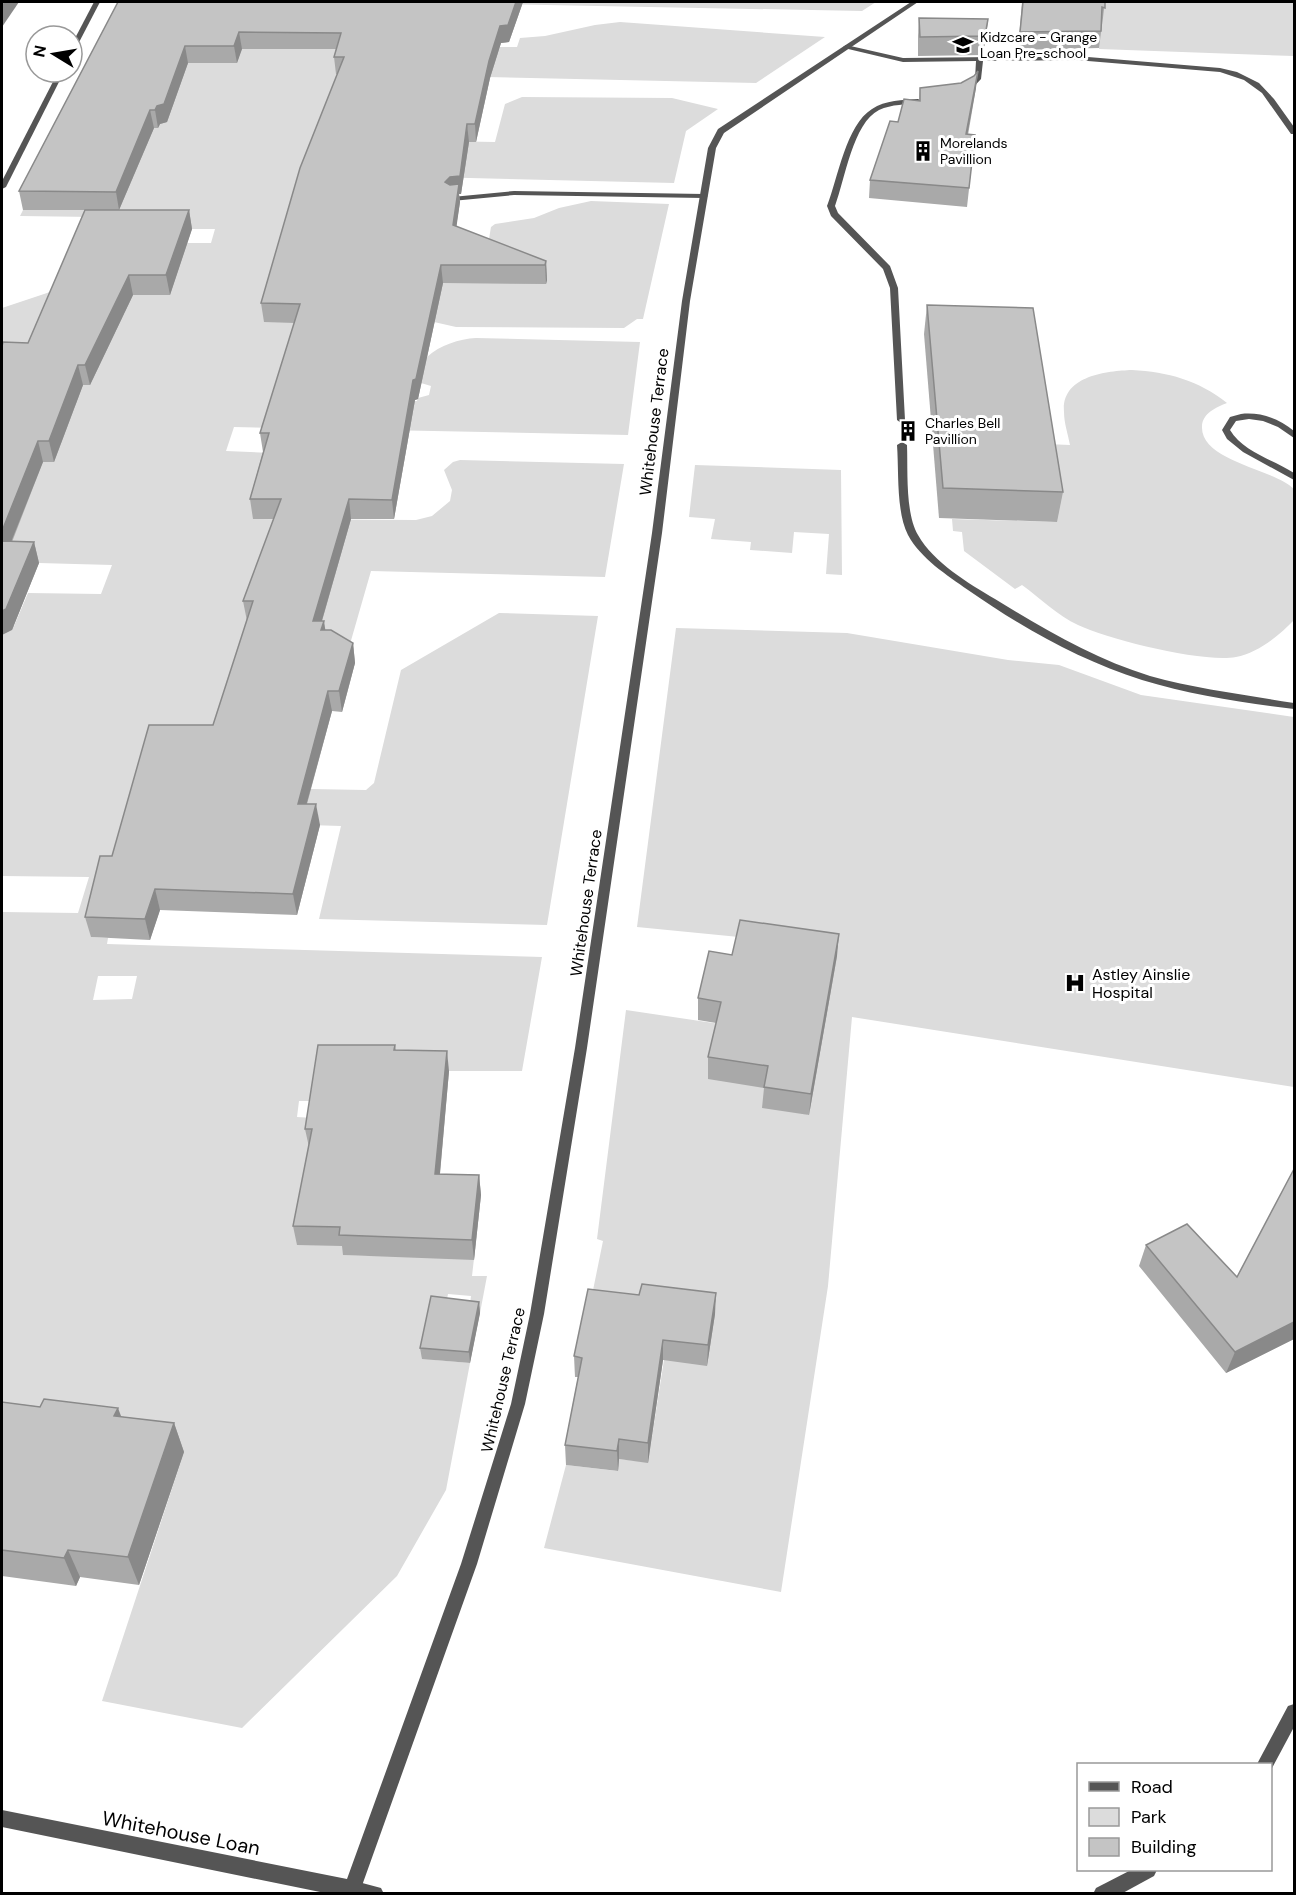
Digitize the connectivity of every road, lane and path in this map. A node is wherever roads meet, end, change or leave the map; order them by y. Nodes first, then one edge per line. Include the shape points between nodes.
1 (97, 2) edge
2 (915, 2) edge
3 (84, 27) edge
4 (846, 47) junction
5 (980, 60) junction
6 (55, 84) edge
7 (961, 95) edge
8 (927, 101) edge
9 (1294, 132) edge
10 (2, 187) edge
11 (704, 196) junction
12 (452, 199) edge
13 (901, 420) dead end
14 (1294, 435) edge
15 (902, 445) dead end
16 (1294, 477) edge
17 (1294, 706) edge
18 (1294, 1712) edge
19 (1266, 1763) edge
20 (2, 1819) edge
21 (1144, 1871) edge
22 (350, 1891) edge
23 (375, 1893) edge
24 (1102, 1893) edge

1 - 3 street
2 - 4 street, Whitehouse Terrace
4 - 5 street via 903,60
4 - 11 street, Whitehouse Terrace via 721,131 712,148
5 - 7 street via 978,79
5 - 9 street via 1086,58 1234,73 1265,90
6 - 10 street
8 - 13 street via 887,104 874,108 861,120 831,206 891,276
11 - 12 street via 514,193
11 - 22 street, Whitehouse Terrace via 581,1048 537,1314 518,1404 469,1564
14 - 16 street via 1272,421 1245,416 1233,419 1226,430 1242,448
15 - 17 street via 912,534 935,562 984,597 1089,656 1145,678
18 - 19 street
20 - 22 street, Whitehouse Loan
21 - 24 street
22 - 23 street, Whitehouse Loan

